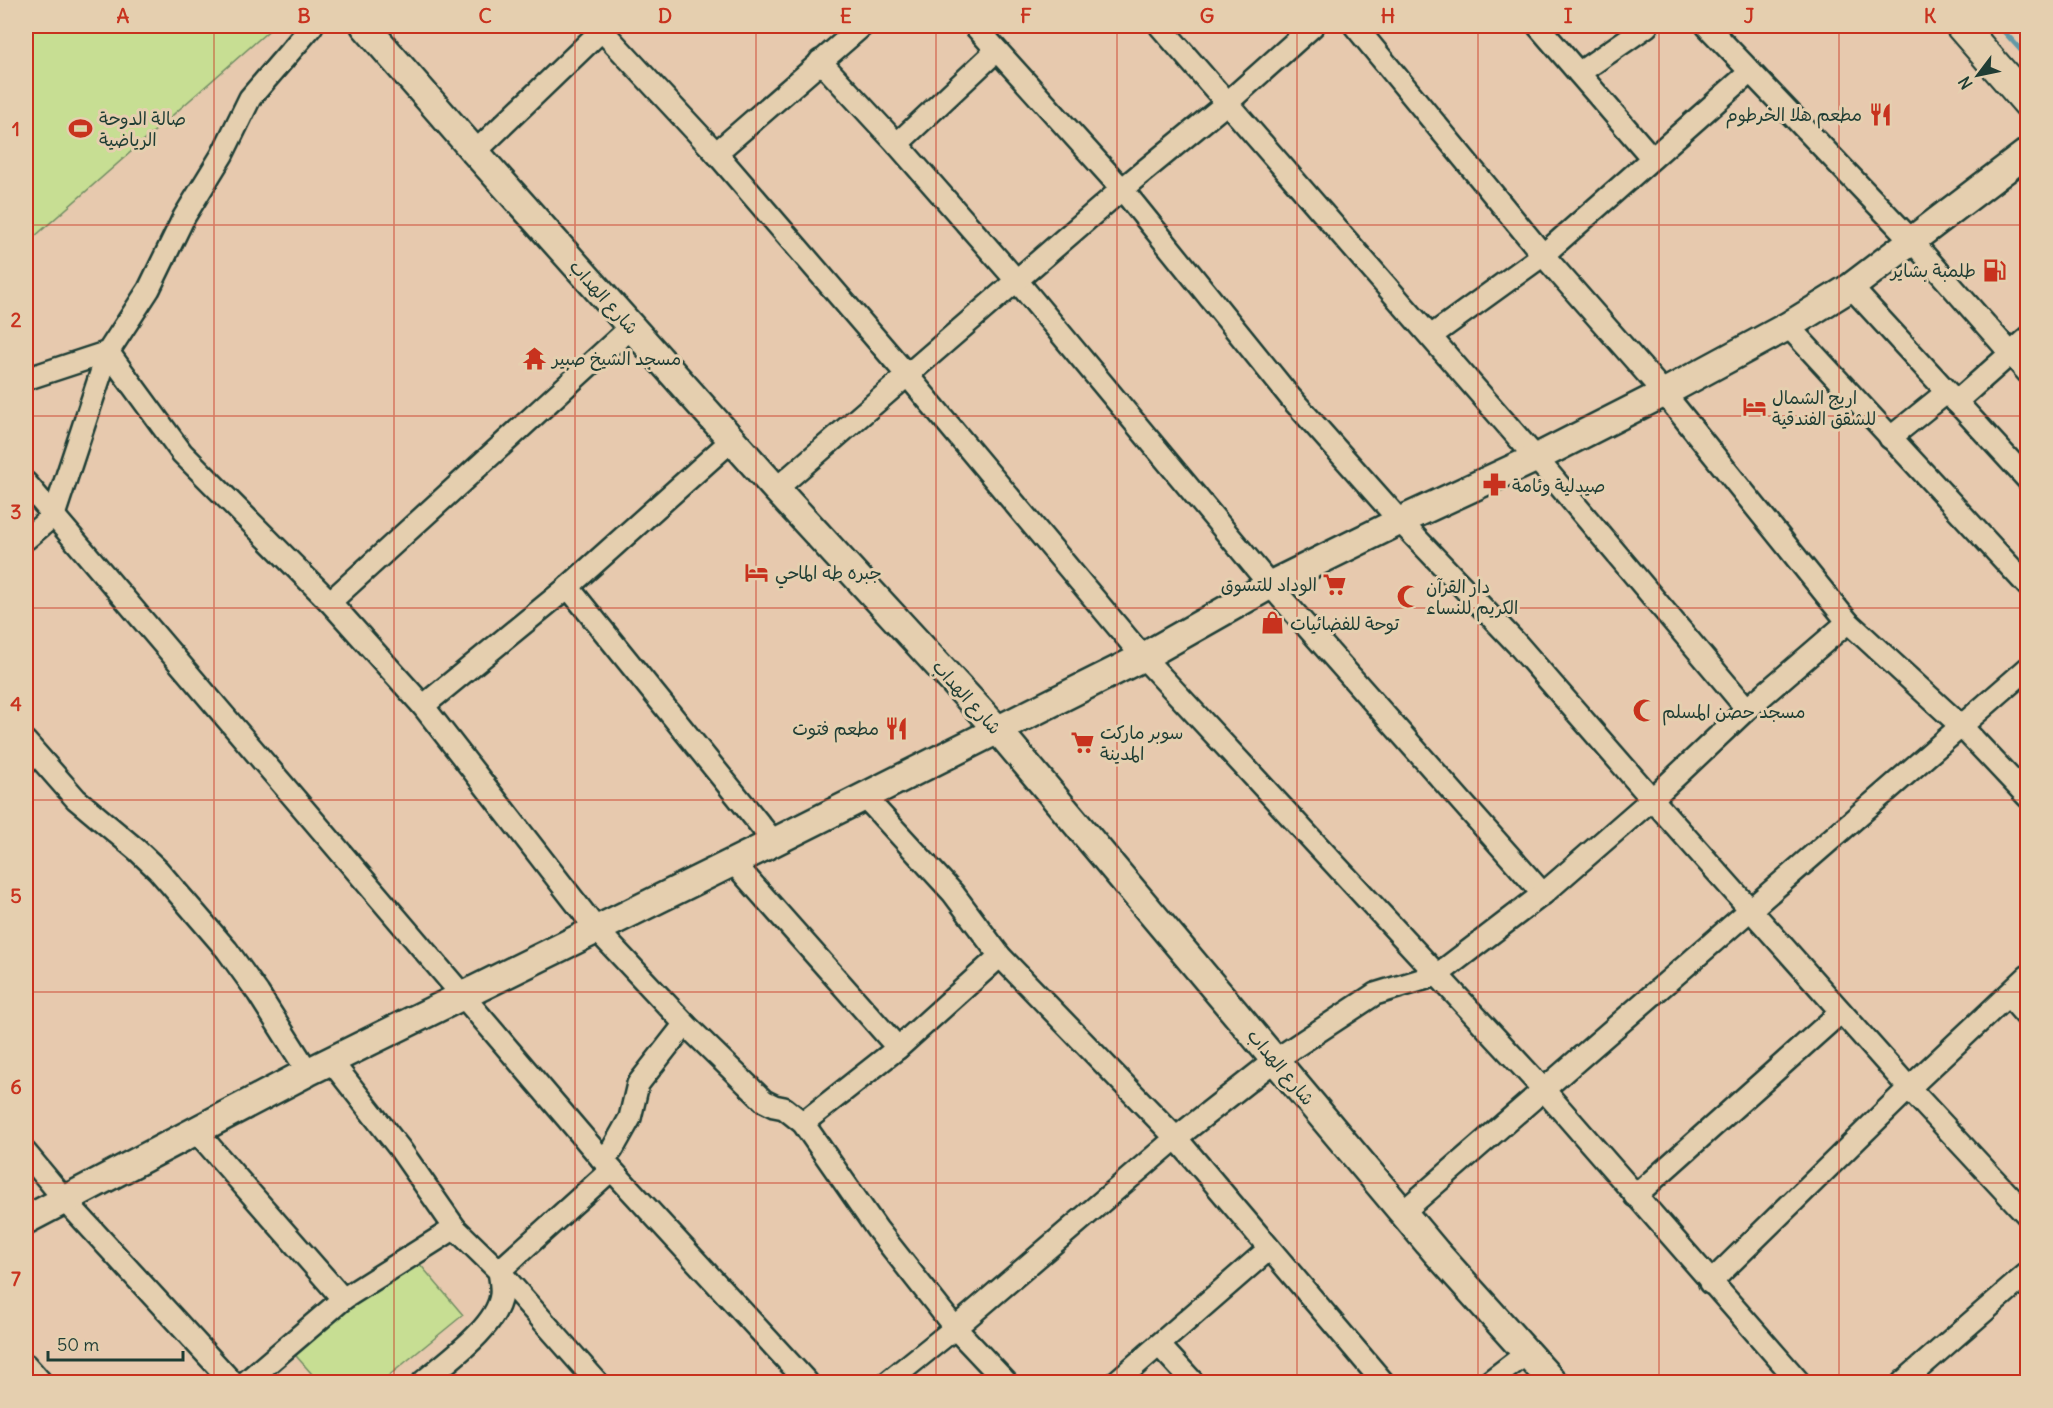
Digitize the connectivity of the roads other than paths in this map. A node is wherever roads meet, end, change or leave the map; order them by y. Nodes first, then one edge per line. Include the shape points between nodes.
1 (312, 26) edge
2 (365, 26) edge
3 (862, 26) edge
4 (975, 26) edge
5 (1160, 26) edge
6 (1313, 26) edge
7 (1355, 26) edge
8 (1538, 26) edge
9 (1647, 26) edge
10 (1707, 26) edge
11 (1963, 26) edge
12 (602, 27) edge
13 (996, 51) junction
14 (820, 61) junction
15 (1750, 72) junction
16 (1579, 73) junction
17 (1228, 102) junction
18 (2028, 103) edge
19 (897, 144) junction
20 (475, 152) junction
21 (2028, 152) edge
22 (716, 153) junction
23 (1652, 158) junction
24 (1122, 189) junction
25 (1912, 241) junction
26 (1543, 255) junction
27 (1017, 281) junction
28 (1851, 287) junction
29 (1788, 326) junction
30 (631, 327) junction
31 (1431, 336) junction
32 (2028, 338) edge
33 (108, 352) junction
34 (2010, 353) junction
35 (2028, 373) edge
36 (908, 376) junction
37 (26, 379) edge
38 (1664, 393) junction
39 (1952, 397) junction
40 (1890, 438) junction
41 (733, 439) junction
42 (1536, 458) junction
43 (2028, 480) edge
44 (26, 483) edge
45 (776, 489) junction
46 (54, 515) junction
47 (1400, 521) junction
48 (26, 539) edge
49 (1270, 585) junction
50 (2028, 586) edge
51 (568, 587) junction
52 (330, 602) junction
53 (1848, 622) junction
54 (1143, 657) junction
55 (2028, 668) edge
56 (423, 706) junction
57 (1747, 709) junction
58 (1961, 726) junction
59 (997, 729) junction
60 (28, 750) edge
61 (864, 796) junction
62 (2028, 797) edge
63 (1652, 800) junction
64 (774, 842) junction
65 (733, 862) junction
66 (1544, 894) junction
67 (1750, 909) junction
68 (597, 930) junction
69 (1000, 956) junction
70 (1437, 975) junction
71 (2028, 976) edge
72 (2008, 995) junction
73 (462, 996) junction
74 (1841, 1012) junction
75 (2028, 1018) edge
76 (685, 1024) junction
77 (898, 1048) junction
78 (1275, 1060) junction
79 (320, 1067) junction
80 (1909, 1088) junction
81 (1543, 1089) junction
82 (803, 1123) junction
83 (197, 1132) junction
84 (1176, 1138) junction
85 (26, 1153) edge
86 (606, 1164) junction
87 (1635, 1196) junction
88 (65, 1200) junction
89 (1403, 1212) junction
90 (2028, 1216) edge
91 (26, 1220) edge
92 (455, 1228) junction
93 (1269, 1249) junction
94 (499, 1271) junction
95 (2028, 1273) edge
96 (1710, 1283) junction
97 (343, 1299) junction
98 (955, 1328) junction
99 (1160, 1344) junction
100 (1527, 1353) junction
101 (26, 1365) edge
102 (41, 1383) edge
103 (232, 1383) edge
104 (246, 1383) edge
105 (423, 1383) edge
106 (597, 1383) edge
107 (807, 1383) edge
108 (888, 1383) edge
109 (1006, 1383) edge
110 (1116, 1383) edge
111 (1193, 1383) edge
112 (1383, 1383) edge
113 (1489, 1383) edge
114 (1552, 1383) edge
115 (1799, 1383) edge
116 (1903, 1383) edge

1 - 33 street via 250,98 149,289
2 - 20 street, شارع الهداب
3 - 14 street
4 - 13 street
5 - 17 street
6 - 17 street
7 - 26 street
8 - 16 street
9 - 16 street
10 - 15 street
11 - 18 main road
12 - 20 street
12 - 22 street
13 - 19 street
13 - 24 street
14 - 19 street
14 - 22 street
15 - 23 street
15 - 25 street
16 - 23 street
17 - 24 street
17 - 31 street
19 - 27 street
20 - 30 street, شارع الهداب
21 - 25 street
22 - 36 street
23 - 26 street
24 - 27 street
24 - 47 street via 1290,397
25 - 28 street
25 - 34 street
26 - 31 street
26 - 38 street
27 - 36 street
27 - 49 street
28 - 29 street
28 - 39 street
29 - 38 street
29 - 40 street
30 - 41 street, شارع الهداب
30 - 52 street
31 - 42 street
32 - 34 street
33 - 37 street
33 - 46 street
33 - 52 street via 182,453
34 - 35 street
34 - 39 street
36 - 45 street
36 - 54 street
38 - 42 street
38 - 53 street
39 - 40 street
39 - 43 street
40 - 50 street
41 - 45 street, شارع الهداب
41 - 51 street
42 - 47 street
42 - 57 street
44 - 46 street
45 - 59 street, شارع الهداب
46 - 48 street
46 - 73 street
47 - 49 street
47 - 63 street via 1518,645
49 - 54 street
49 - 66 street
51 - 56 street
51 - 64 street
52 - 56 street
53 - 57 street
53 - 58 street
54 - 59 street
54 - 70 street
55 - 58 street
56 - 68 street
57 - 63 street
58 - 62 street
58 - 67 street
59 - 61 street
59 - 78 street, شارع الهداب
60 - 79 street via 71,794 158,870
61 - 64 street
61 - 69 street via 953,893
63 - 66 street
63 - 67 street
64 - 65 street
65 - 68 street
65 - 77 street
66 - 70 street
67 - 74 street
67 - 81 street
68 - 73 street
68 - 76 street
69 - 77 street
69 - 84 street
70 - 78 street via 1375,994
70 - 81 street
71 - 72 street
72 - 75 street
72 - 80 street
73 - 79 street
73 - 86 street
74 - 80 street
74 - 87 street
76 - 82 street via 764,1101 784,1108
76 - 86 street via 638,1084 630,1118
77 - 82 street
78 - 84 street
78 - 89 street, شارع الهداب
79 - 83 street
79 - 92 street via 400,1149
80 - 90 street
80 - 96 street
81 - 87 street
81 - 89 street
82 - 98 street via 877,1229
83 - 88 street
83 - 97 street
84 - 93 street
84 - 98 street
85 - 88 street
86 - 94 street
86 - 107 street
87 - 96 street
88 - 91 street
88 - 103 street
89 - 100 street, شارع الهداب
92 - 94 street
92 - 97 street
93 - 99 street
93 - 112 street
94 - 105 street via 501,1294 495,1312 481,1331
94 - 106 street
95 - 116 street
96 - 115 street
97 - 104 street
98 - 108 street
98 - 109 street
99 - 110 street
99 - 111 street
100 - 113 street
100 - 114 street, شارع الهداب
101 - 102 street

